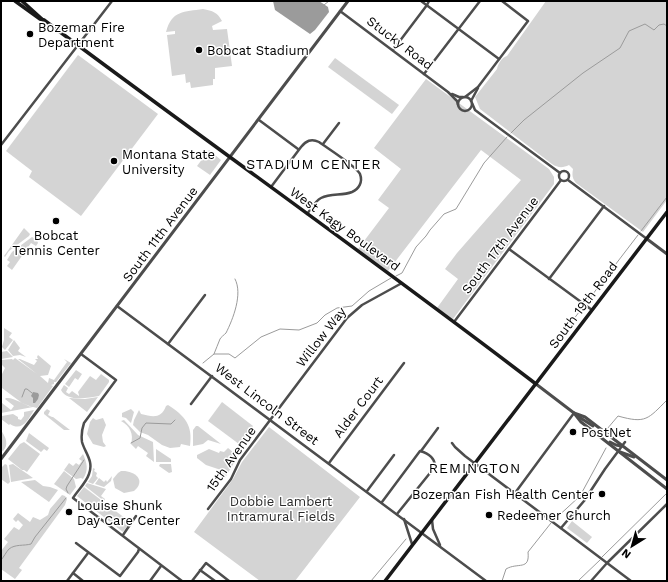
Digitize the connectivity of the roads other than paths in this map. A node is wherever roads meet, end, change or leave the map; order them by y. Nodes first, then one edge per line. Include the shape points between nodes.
1 (15, 1) edge
2 (22, 1) edge
3 (112, 1) edge
4 (348, 1) edge
5 (421, 1) edge
6 (429, 1) edge
7 (480, 1) edge
8 (502, 1) edge
9 (427, 5) junction
10 (340, 11) junction
11 (44, 20) junction
12 (458, 29) junction
13 (78, 46) junction
14 (393, 50) junction
15 (499, 59) junction
16 (424, 74) junction
17 (478, 87) junction
18 (448, 92) junction
19 (464, 97) junction
20 (472, 102) junction
21 (458, 105) junction
22 (468, 111) junction
23 (483, 116) junction
24 (259, 120) junction
25 (339, 123) dead end
26 (323, 144) junction
27 (1, 145) edge
28 (298, 149) junction
29 (230, 158) junction
30 (560, 173) junction
31 (561, 180) junction
32 (568, 180) junction
33 (270, 187) junction
34 (604, 206) junction
35 (667, 212) edge
36 (307, 214) junction
37 (647, 239) junction
38 (509, 249) junction
39 (667, 254) edge
40 (549, 279) junction
41 (402, 283) junction
42 (206, 295) dead end
43 (117, 306) junction
44 (592, 311) junction
45 (454, 322) junction
46 (168, 344) junction
47 (81, 354) junction
48 (404, 363) dead end
49 (212, 376) junction
50 (536, 384) junction
51 (191, 404) dead end
52 (574, 414) junction
53 (270, 420) junction
54 (438, 428) dead end
55 (590, 429) junction
56 (625, 442) dead end
57 (452, 444) dead end
58 (623, 446) junction
59 (420, 451) junction
60 (618, 451) junction
61 (394, 455) dead end
62 (1, 459) edge
63 (329, 463) junction
64 (475, 464) junction
65 (654, 470) junction
66 (667, 480) edge
67 (667, 488) edge
68 (367, 491) junction
69 (515, 493) junction
70 (382, 502) junction
71 (667, 504) edge
72 (208, 509) dead end
73 (397, 514) junction
74 (136, 516) dead end
75 (404, 519) junction
76 (432, 520) junction
77 (560, 528) junction
78 (422, 533) junction
79 (122, 535) junction
80 (76, 543) dead end
81 (412, 544) junction
82 (440, 546) junction
83 (139, 548) junction
84 (88, 552) junction
85 (607, 563) junction
86 (161, 566) junction
87 (200, 570) junction
88 (73, 573) junction
89 (67, 581) edge
90 (83, 581) edge
91 (150, 581) edge
92 (182, 581) edge
93 (192, 581) edge
94 (215, 581) edge
95 (229, 581) edge
96 (384, 581) edge
97 (486, 581) edge
98 (591, 581) edge
99 (631, 581) edge

1 - 11 main road, West Kagy Boulevard
2 - 11 main road, West Kagy Boulevard
3 - 13 street
4 - 10 street, South 11th Avenue
5 - 9 street
6 - 9 street
7 - 12 street
8 - 15 street via 528,21
9 - 12 street
9 - 14 street
10 - 14 street, Stucky Road
10 - 24 street, South 11th Avenue
11 - 13 main road, West Kagy Boulevard
12 - 15 street
12 - 16 street
13 - 27 street
13 - 29 main road, West Kagy Boulevard
14 - 16 street, Stucky Road
15 - 17 street
16 - 18 street, Stucky Road
17 - 19 street
17 - 20 street
18 - 19 street, Stucky Road
18 - 21 street, Stucky Road
19 - 20 street
19 - 21 street via 459,100
20 - 22 street
20 - 23 street via 475,110
21 - 22 street via 461,110
22 - 23 street
23 - 30 street
24 - 28 street
24 - 29 street, South 11th Avenue
25 - 26 street
26 - 28 street via 317,140 310,140
26 - 36 street via 356,169 360,175 360,184 351,192 320,199
28 - 33 street
29 - 33 main road, West Kagy Boulevard
29 - 43 street, South 11th Avenue
30 - 31 street
30 - 32 street via 563,171 569,174
31 - 32 street
31 - 38 street, South 17th Avenue
32 - 34 street
33 - 36 main road, West Kagy Boulevard
34 - 37 street
34 - 40 street
35 - 37 main road, South 19th Road
36 - 41 main road, West Kagy Boulevard
37 - 39 street
37 - 44 main road, South 19th Road
38 - 40 street
38 - 45 street, South 17th Avenue
40 - 44 street
41 - 45 main road, West Kagy Boulevard
41 - 53 street, Willow Way via 352,314
42 - 46 street
43 - 46 street, West Lincoln Street
43 - 47 street, South 11th Avenue
44 - 50 main road, South 19th Road
45 - 50 main road, West Kagy Boulevard
46 - 49 street, West Lincoln Street
47 - 62 street, South 11th Avenue
47 - 79 street via 116,380 84,423 82,441 91,466 89,476 73,498
48 - 63 street, Alder Court
49 - 51 street
49 - 53 street, West Lincoln Street
50 - 52 street, West Kagy Boulevard
50 - 64 main road, South 19th Road
52 - 55 street, West Kagy Boulevard
52 - 58 street, West Kagy Boulevard via 585,417
52 - 69 street
53 - 63 street, West Lincoln Street
53 - 72 street, 15th Avenue
54 - 59 street
55 - 58 street via 608,442
55 - 60 street, West Kagy Boulevard
56 - 58 street
57 - 64 street
58 - 60 street
58 - 65 street, West Kagy Boulevard
59 - 70 street
59 - 73 street via 433,458 435,466
60 - 65 street via 632,455
60 - 67 street, West Kagy Boulevard
60 - 77 street via 584,501
61 - 68 street
63 - 68 street, West Lincoln Street
64 - 69 street
64 - 76 main road, South 19th Road
65 - 66 street, West Kagy Boulevard
68 - 70 street, West Lincoln Street
69 - 77 street
70 - 73 street, West Lincoln Street
71 - 85 street
73 - 75 street, West Lincoln Street
74 - 79 street
75 - 78 street, West Lincoln Street
75 - 81 street
76 - 78 main road, South 19th Road
76 - 82 street
77 - 85 street
78 - 81 main road, South 19th Road
78 - 82 street, West Lincoln Street
79 - 83 street
80 - 84 street
81 - 96 main road, South 19th Road
82 - 97 street, West Lincoln Street
83 - 84 street via 120,576
83 - 86 street
84 - 88 street
85 - 98 street
85 - 99 street
86 - 91 street
86 - 92 street
87 - 93 street
87 - 94 street
87 - 95 street via 206,563
88 - 89 street
88 - 90 street

